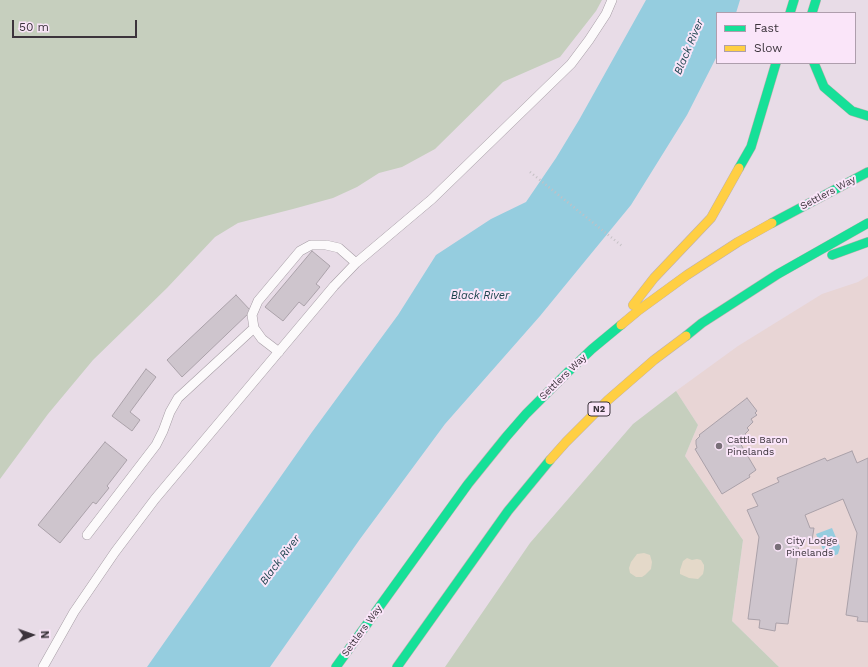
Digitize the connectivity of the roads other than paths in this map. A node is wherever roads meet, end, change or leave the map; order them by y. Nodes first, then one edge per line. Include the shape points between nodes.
1 (612, 0) edge
2 (794, 0) edge
3 (816, 0) edge
4 (790, 12) edge
5 (812, 12) edge
6 (776, 64) edge
7 (814, 64) edge
8 (868, 116) edge
9 (868, 172) edge
10 (868, 223) edge
11 (868, 242) edge
12 (356, 263) junction
13 (778, 274) junction
14 (254, 328) junction
15 (613, 331) junction
16 (279, 352) junction
17 (87, 535) dead end
18 (43, 667) edge
19 (336, 667) edge
20 (396, 667) edge

1 - 12 lane via 606,14 571,64 432,199
2 - 4 highway
3 - 5 highway
6 - 15 highway via 752,147 711,218 654,278
7 - 8 highway via 824,87 852,111
9 - 15 highway, Settlers Way via 764,227 720,254 665,290
10 - 13 highway, N2
11 - 13 highway
12 - 14 lane via 339,248 326,245 311,245 300,251 258,301 252,315
12 - 16 lane
13 - 20 highway, N2 via 677,341 589,418 513,505
14 - 16 lane via 262,339
14 - 17 lane via 178,398 156,445
15 - 19 highway, Settlers Way via 569,371 506,437 468,484
16 - 18 lane via 155,499 115,552 74,612

